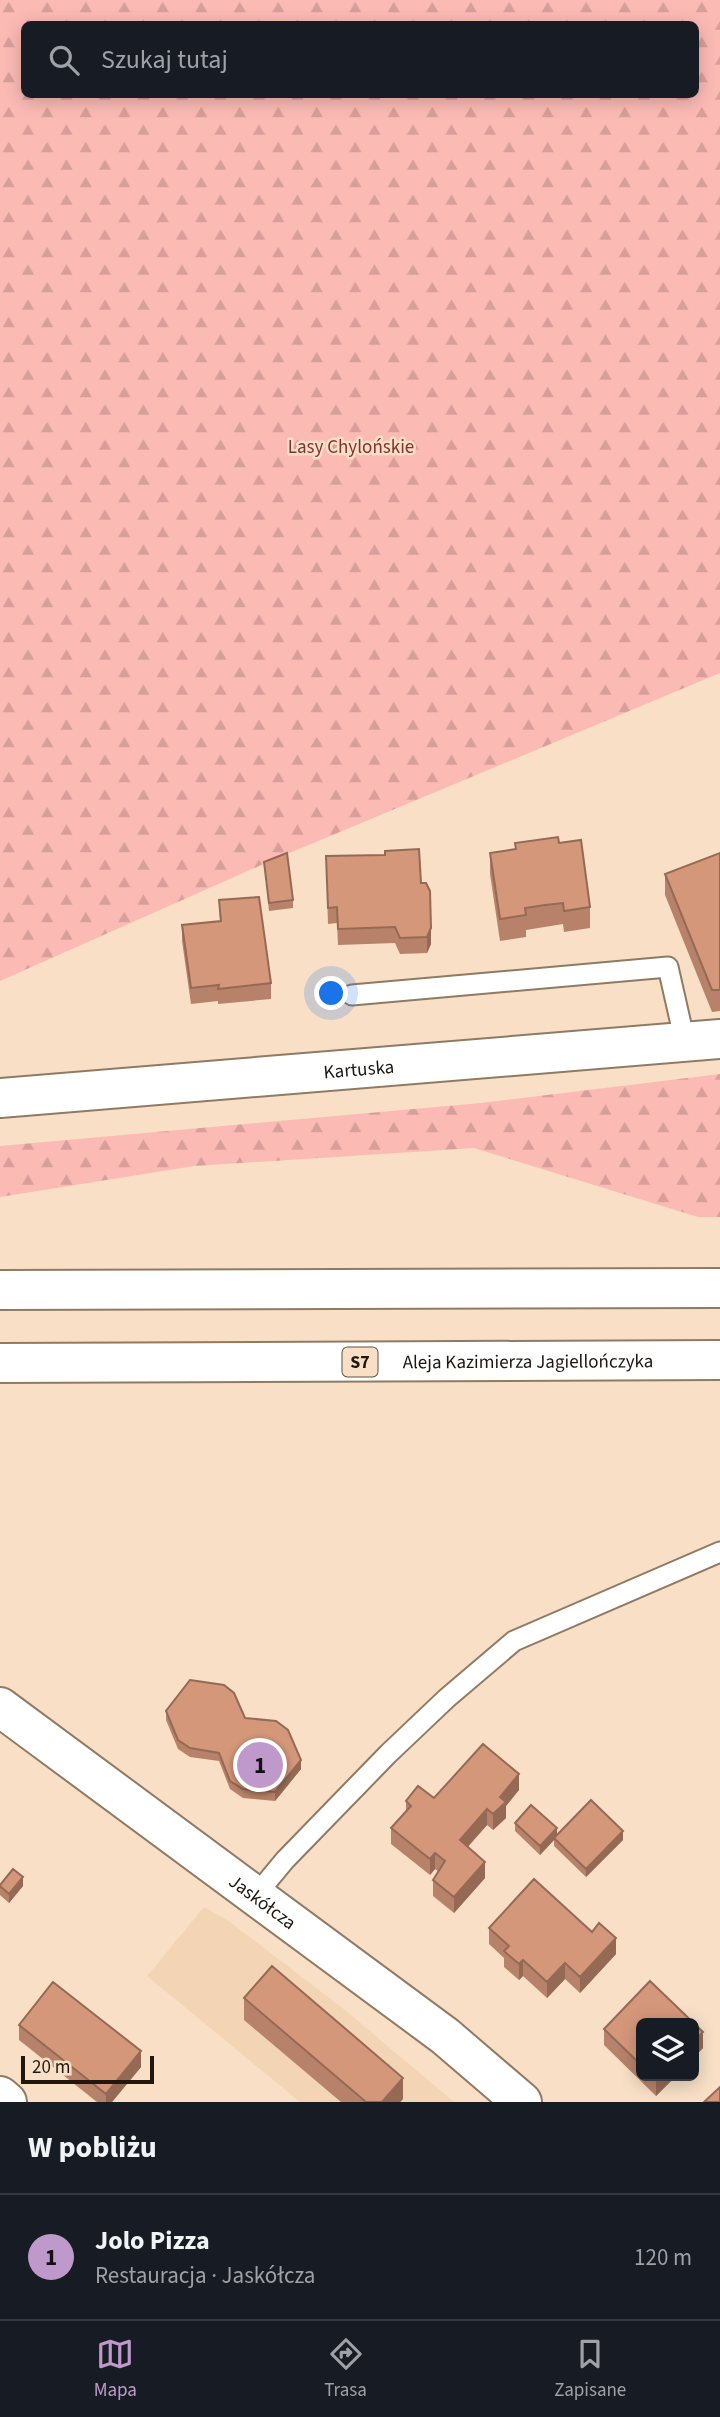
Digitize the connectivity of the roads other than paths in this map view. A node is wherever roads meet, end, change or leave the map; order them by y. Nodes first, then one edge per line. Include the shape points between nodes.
1 (352, 995) dead end
2 (702, 1041) edge
3 (0, 1098) edge
4 (720, 1288) edge
5 (0, 1290) edge
6 (720, 1360) edge
7 (0, 1363) edge
8 (720, 1552) edge
9 (0, 1707) edge
10 (256, 1895) junction
11 (0, 2096) edge
12 (7, 2102) edge
13 (522, 2102) edge

1 - 2 lane via 668,967
2 - 3 main road, Kartuska
4 - 5 main road
6 - 7 main road, Aleja Kazimierza Jagiellończyka / S7
8 - 10 lane via 514,1641 388,1754
9 - 10 main road, Jaskółcza
10 - 13 main road, Jaskółcza via 445,2036
11 - 12 main road

